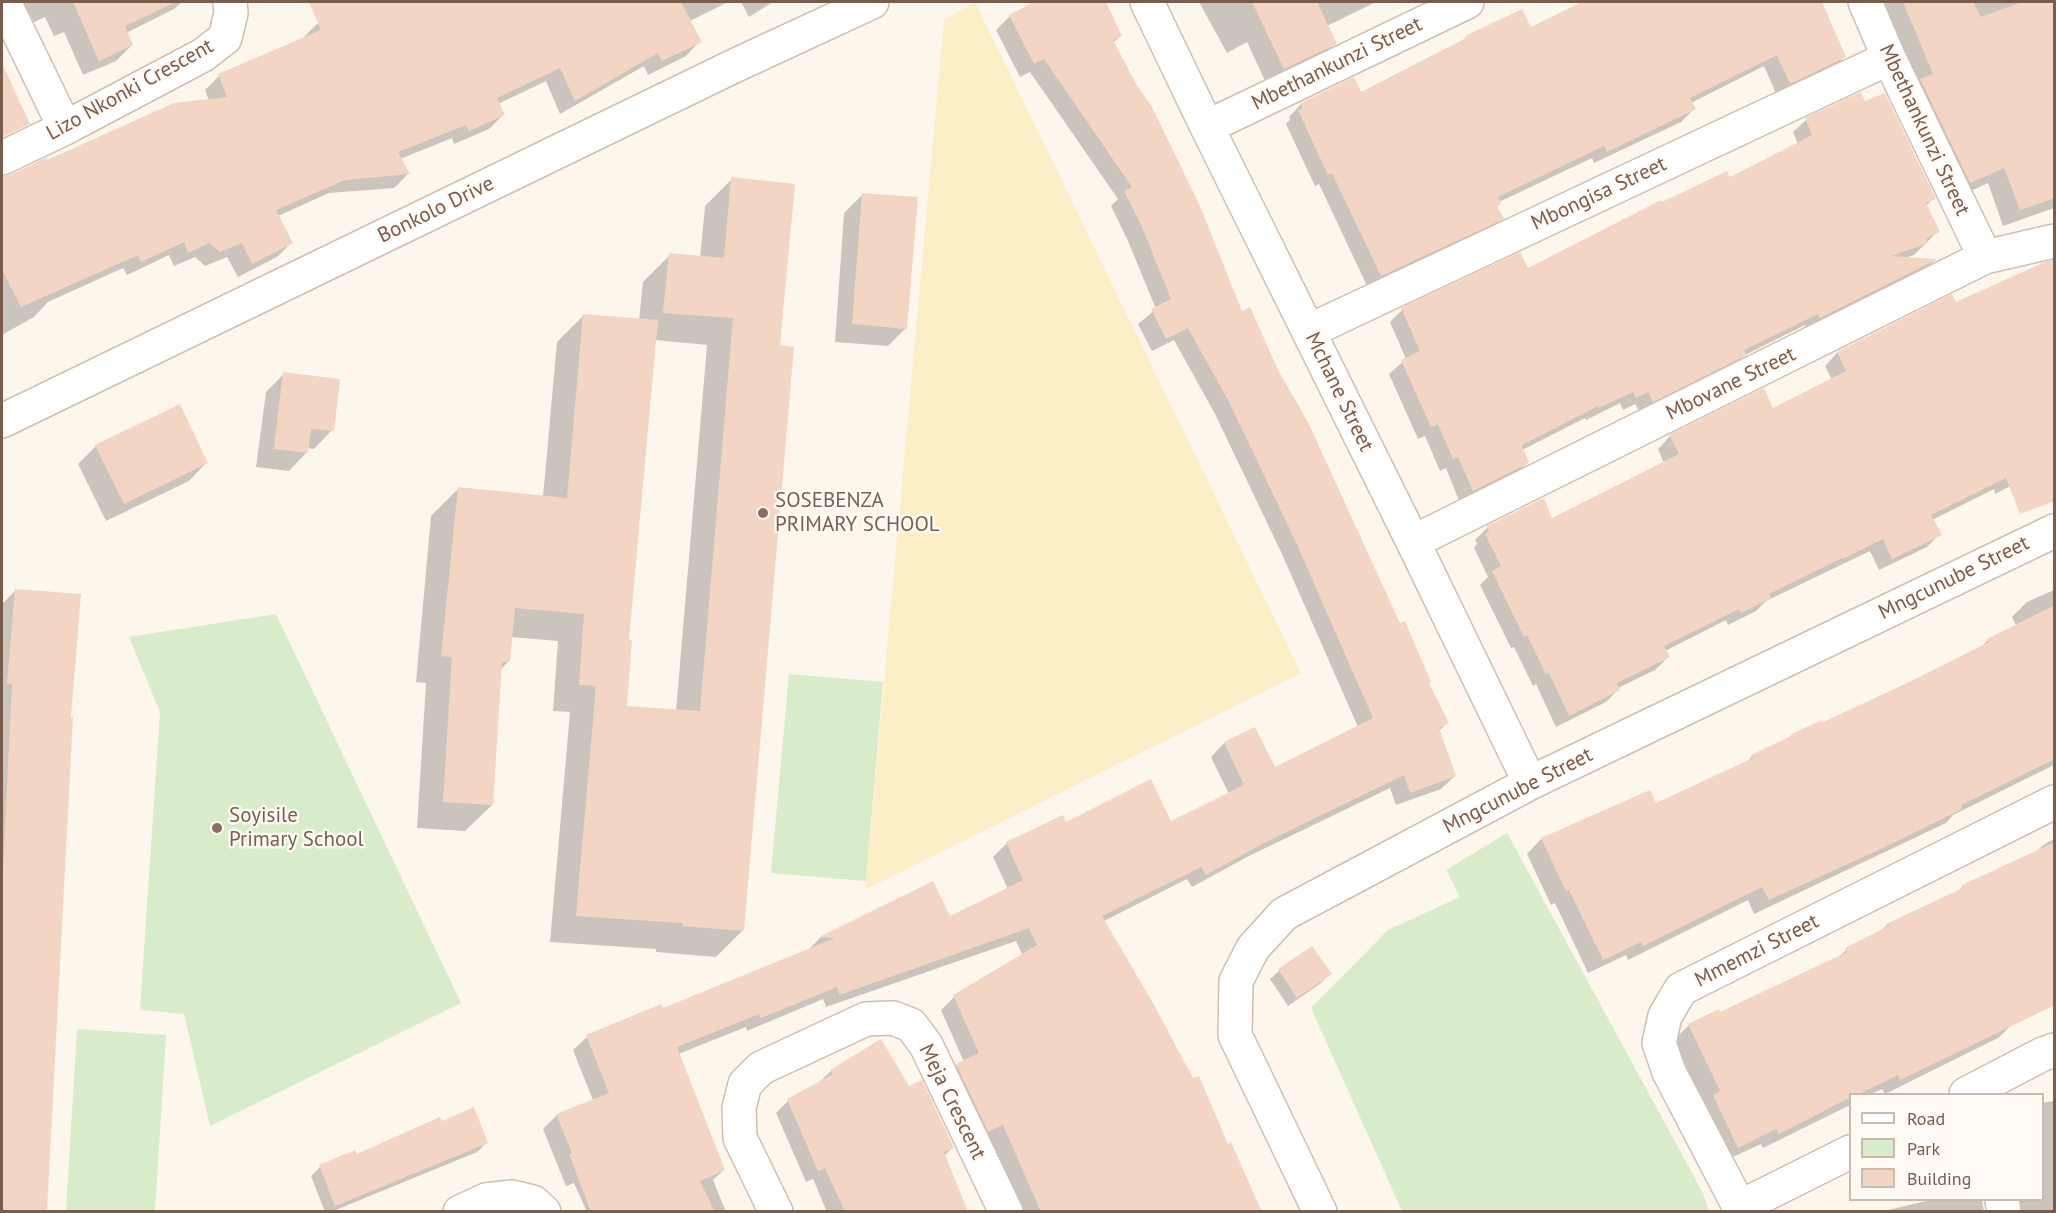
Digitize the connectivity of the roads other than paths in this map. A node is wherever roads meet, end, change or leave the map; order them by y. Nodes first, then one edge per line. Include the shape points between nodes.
1 (4, 2) edge
2 (230, 2) edge
3 (872, 2) edge
4 (1147, 2) edge
5 (1467, 2) edge
6 (1865, 2) edge
7 (1889, 58) junction
8 (1207, 127) junction
9 (65, 128) junction
10 (2, 158) edge
11 (2055, 241) edge
12 (1985, 257) junction
13 (1309, 331) junction
14 (2, 421) edge
15 (2055, 531) edge
16 (1413, 542) junction
17 (1530, 783) junction
18 (2055, 802) edge
19 (2055, 1050) edge
20 (1978, 1092) edge
21 (1849, 1153) edge
22 (1741, 1209) edge
23 (460, 1212) edge
24 (544, 1212) edge
25 (776, 1212) edge
26 (1006, 1212) edge
27 (1320, 1212) edge

1 - 9 street
2 - 9 street, Lizo Nkonki Crescent via 225,38 203,55
3 - 14 street, Bonkolo Drive
4 - 8 street, Mchane Street
5 - 8 street, Mbethankunzi Street
6 - 7 street, Mbethankunzi Street
7 - 12 street, Mbethankunzi Street
7 - 13 street, Mbongisa Street
8 - 13 street, Mchane Street
9 - 10 street, Lizo Nkonki Crescent
11 - 12 street, Mbovane Street
12 - 16 street, Mbovane Street
13 - 16 street, Mchane Street
15 - 17 street, Mngcunube Street
16 - 17 street, Mchane Street
17 - 27 street, Mngcunube Street via 1284,914 1253,948 1236,981 1235,1035
18 - 22 street, Mmemzi Street via 1682,989 1665,1016 1659,1043 1669,1072
19 - 20 street
21 - 22 street
23 - 24 street via 486,1200 512,1197 533,1202
25 - 26 street, Meja Crescent via 740,1138 739,1108 745,1084 761,1068 866,1019 893,1018 911,1025 926,1045

